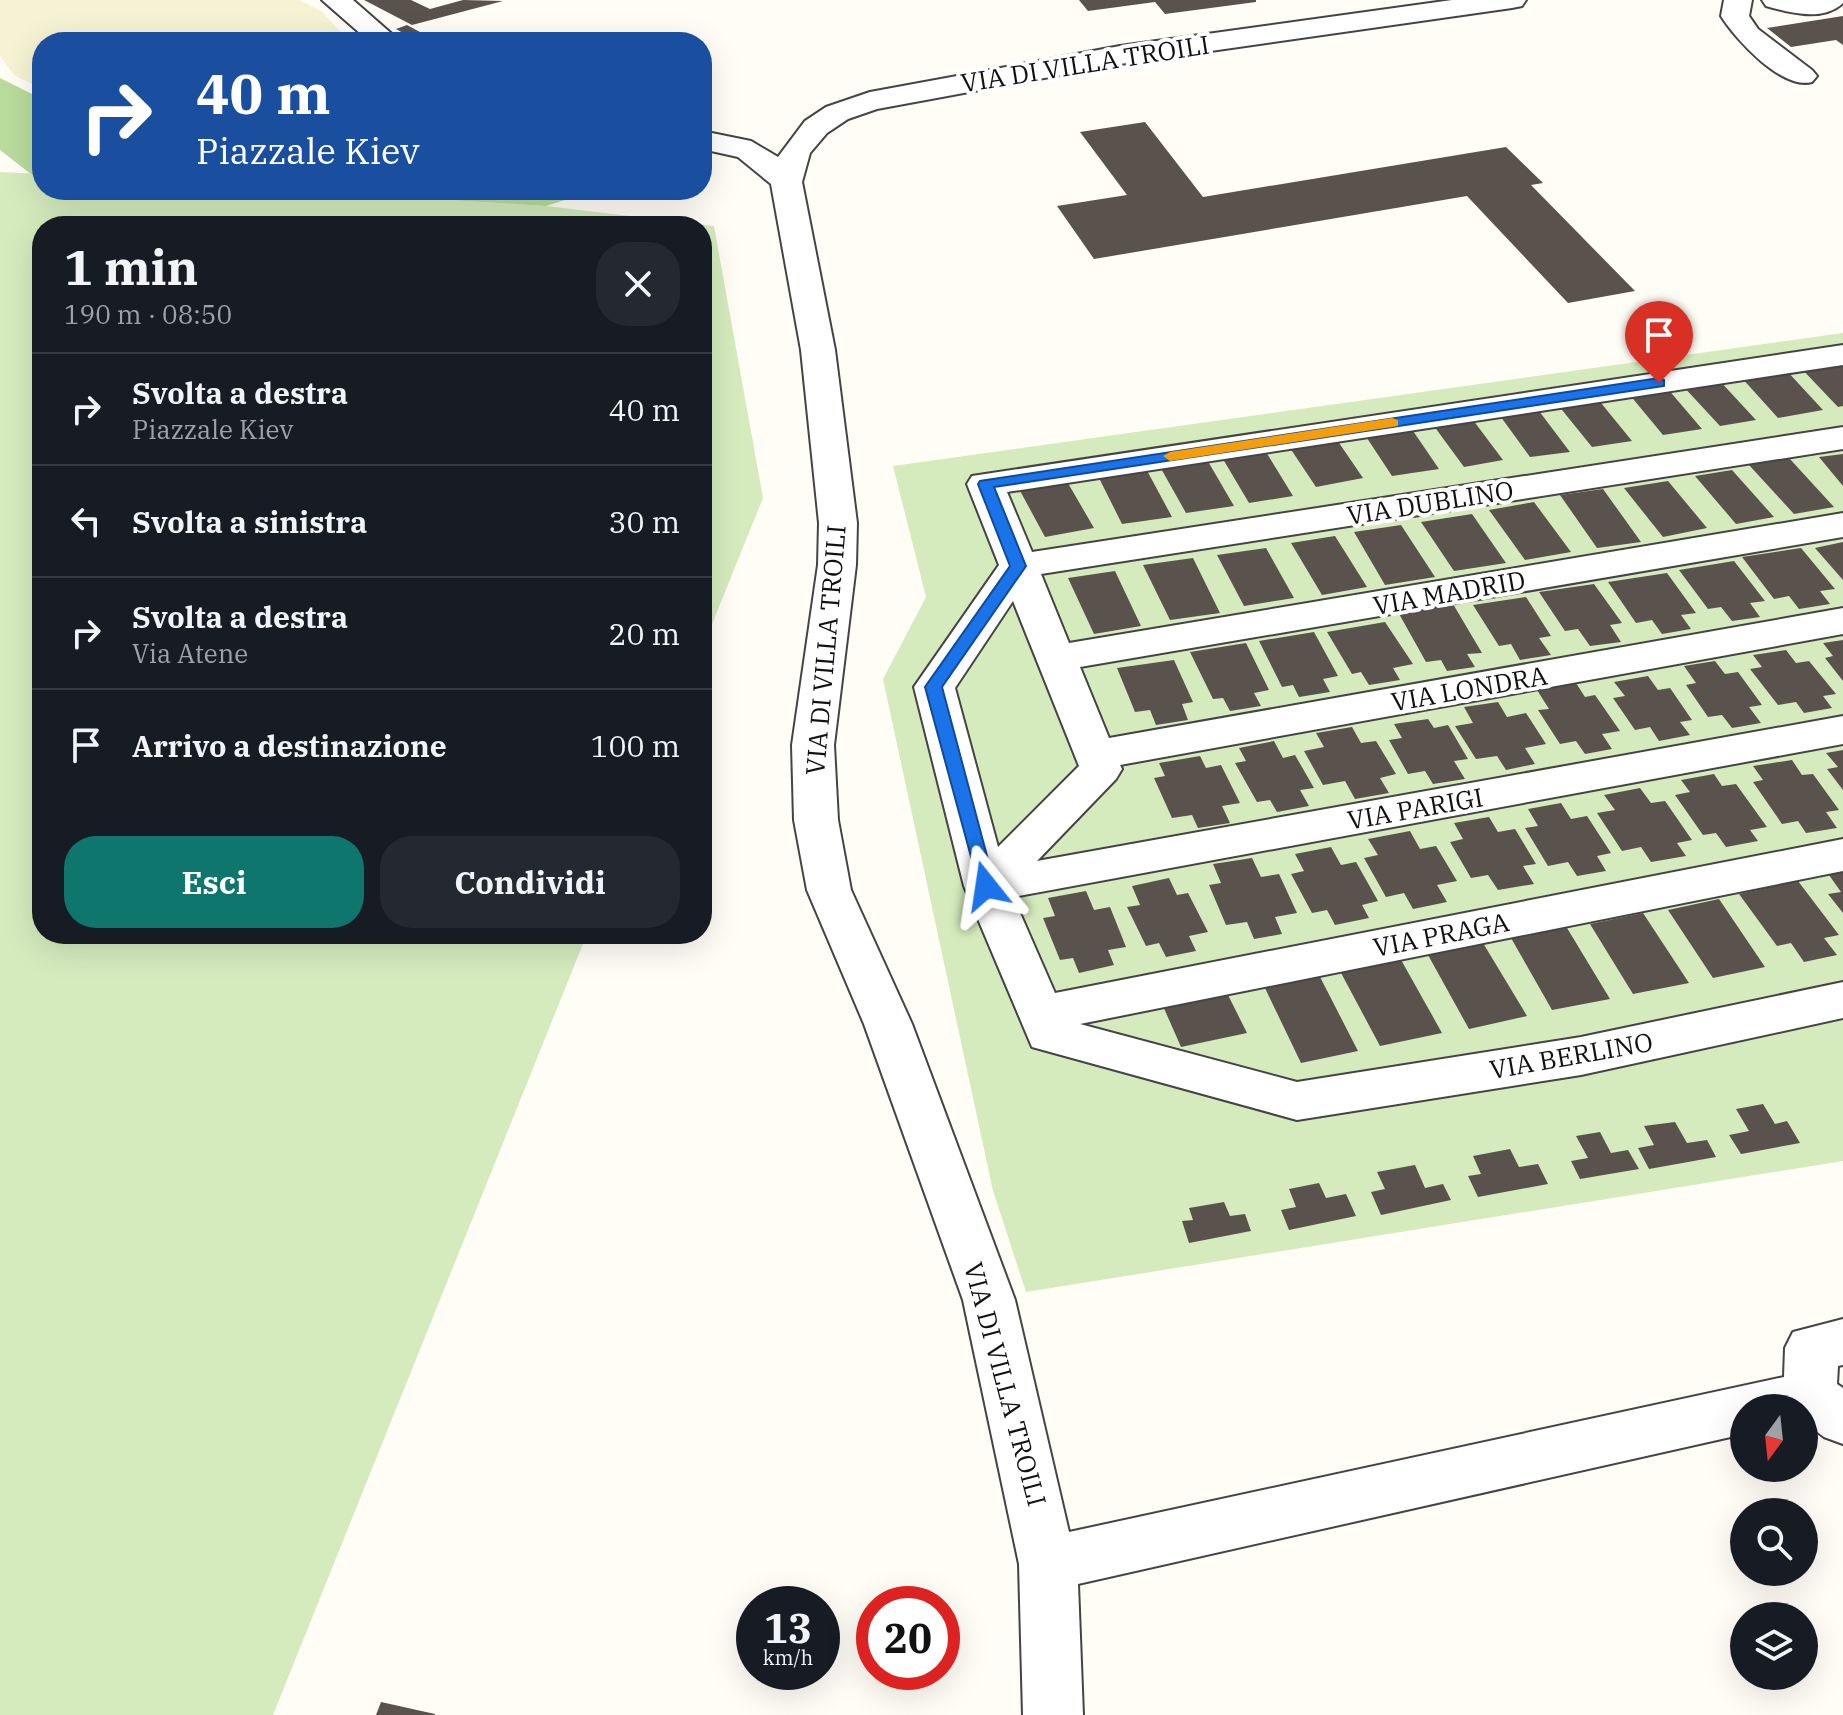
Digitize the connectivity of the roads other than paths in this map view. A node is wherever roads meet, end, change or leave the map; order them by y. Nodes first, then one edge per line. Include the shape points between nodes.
1 (336, 0) edge
2 (1512, 0) edge
3 (1738, 0) edge
4 (1776, 0) edge
5 (1831, 0) edge
6 (375, 32) edge
7 (1802, 76) dead end
8 (712, 142) edge
9 (786, 182) junction
10 (1843, 355) edge
11 (1843, 438) edge
12 (1843, 525) edge
13 (1018, 566) junction
14 (1843, 621) edge
15 (1056, 658) junction
16 (1843, 730) edge
17 (1095, 755) junction
18 (1843, 855) edge
19 (986, 886) junction
20 (1843, 1000) edge
21 (1040, 1014) junction
22 (1843, 1342) edge
23 (1827, 1407) edge
24 (1730, 1413) edge
25 (1048, 1564) junction
26 (1053, 1715) edge

1 - 6 street
2 - 9 street, VIA DI VILLA TROILI via 1106,58 870,101 816,127 795,151
3 - 7 street via 1735,16 1747,35
4 - 5 street via 1813,6
8 - 9 street via 759,154
9 - 25 street, VIA DI VILLA TROILI via 818,350 838,523 813,745 822,864 888,1024 989,1300
10 - 13 street via 985,484
11 - 13 street, VIA DUBLINO
12 - 15 street, VIA MADRID
13 - 15 street
13 - 19 street via 934,687
14 - 17 street, VIA LONDRA
15 - 17 street
16 - 19 street, VIA PARIGI
17 - 19 street via 1101,769
18 - 21 street, VIA PRAGA
19 - 21 street
20 - 21 street, VIA BERLINO via 1581,1056 1297,1101 1049,1034
22 - 23 street via 1812,1348
24 - 25 street
25 - 26 street, VIA DI VILLA TROILI

